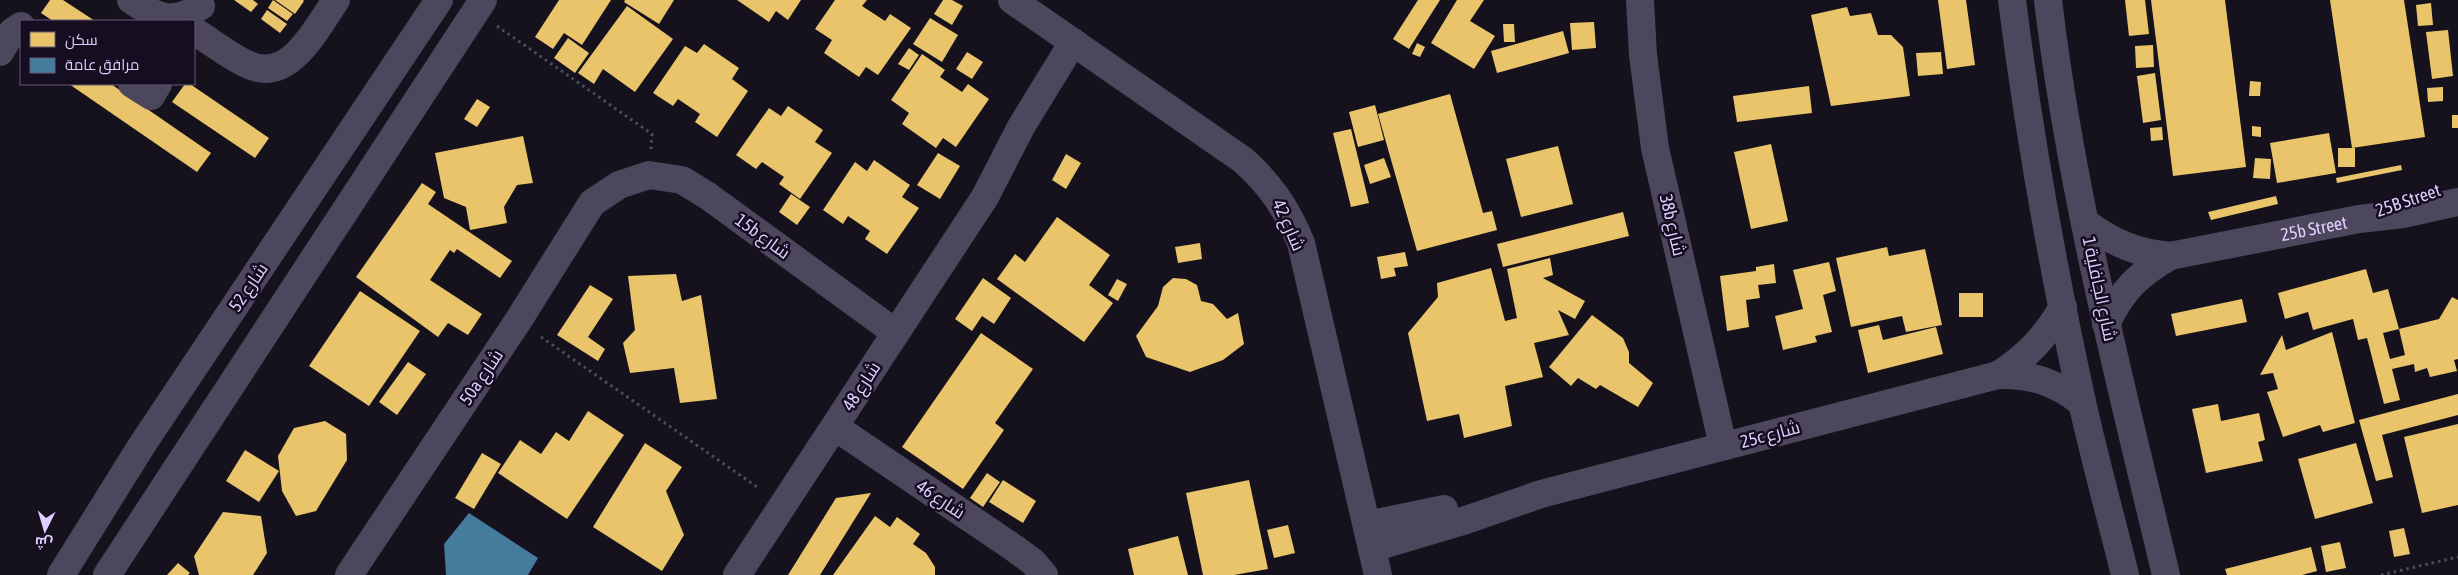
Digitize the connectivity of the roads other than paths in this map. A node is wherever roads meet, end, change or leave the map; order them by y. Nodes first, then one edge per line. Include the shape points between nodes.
1 (131, 0) edge
2 (336, 0) edge
3 (439, 0) edge
4 (1012, 0) edge
5 (1640, 0) edge
6 (2012, 0) edge
7 (2048, 0) edge
8 (480, 6) edge
9 (198, 14) edge
10 (20, 27) edge
11 (1081, 48) junction
12 (0, 52) edge
13 (134, 85) edge
14 (158, 85) edge
15 (2458, 184) edge
16 (619, 185) joint
17 (2458, 202) edge
18 (2359, 219) junction
19 (2086, 224) junction
20 (2170, 256) junction
21 (2063, 307) junction
22 (2106, 324) junction
23 (896, 333) junction
24 (1998, 375) junction
25 (2082, 403) junction
26 (835, 427) junction
27 (1724, 446) junction
28 (1370, 536) junction
29 (61, 575) edge
30 (107, 575) edge
31 (349, 575) edge
32 (738, 575) edge
33 (1044, 575) edge
34 (1378, 575) edge
35 (2125, 575) edge
36 (2166, 575) edge

1 - 9 street via 150,13 172,18
2 - 9 street via 294,58 281,66 266,69 251,67
3 - 29 street, شارع 52 via 142,445
4 - 11 street, شارع 42
5 - 27 street, 38b شارع via 1643,55 1655,148
6 - 21 street via 2030,125
7 - 19 street, شارع الجافلية 1 via 2067,128
8 - 30 street
10 - 12 street via 12,32
11 - 23 street, شارع 48 via 1021,127 985,197
11 - 28 street, شارع 42 via 1243,160 1284,206 1301,243
13 - 14 street via 152,96
15 - 18 street, 25B Street via 2399,200
16 - 23 street, 15b شارع via 649,175 682,180
16 - 31 street, 50a شارع via 592,203 518,321
17 - 18 street, 25b Street
18 - 20 street, 25b Street
19 - 20 street, 25b Street via 2125,247 2147,254
19 - 22 street, شارع الجافلية 1
20 - 22 street, 25b Street via 2148,268 2130,284
21 - 24 street, 25c شارع via 2029,353
21 - 25 street
22 - 36 street, شارع الجافلية 1
23 - 26 street, شارع 48
24 - 25 street, 25c شارع via 2016,374 2052,383
24 - 27 street, 25c شارع
25 - 35 street
26 - 32 street, شارع 48
26 - 33 street, شارع 46 via 1014,548
27 - 28 street, 25c شارع via 1541,494 1478,502
28 - 34 street, شارع 42

